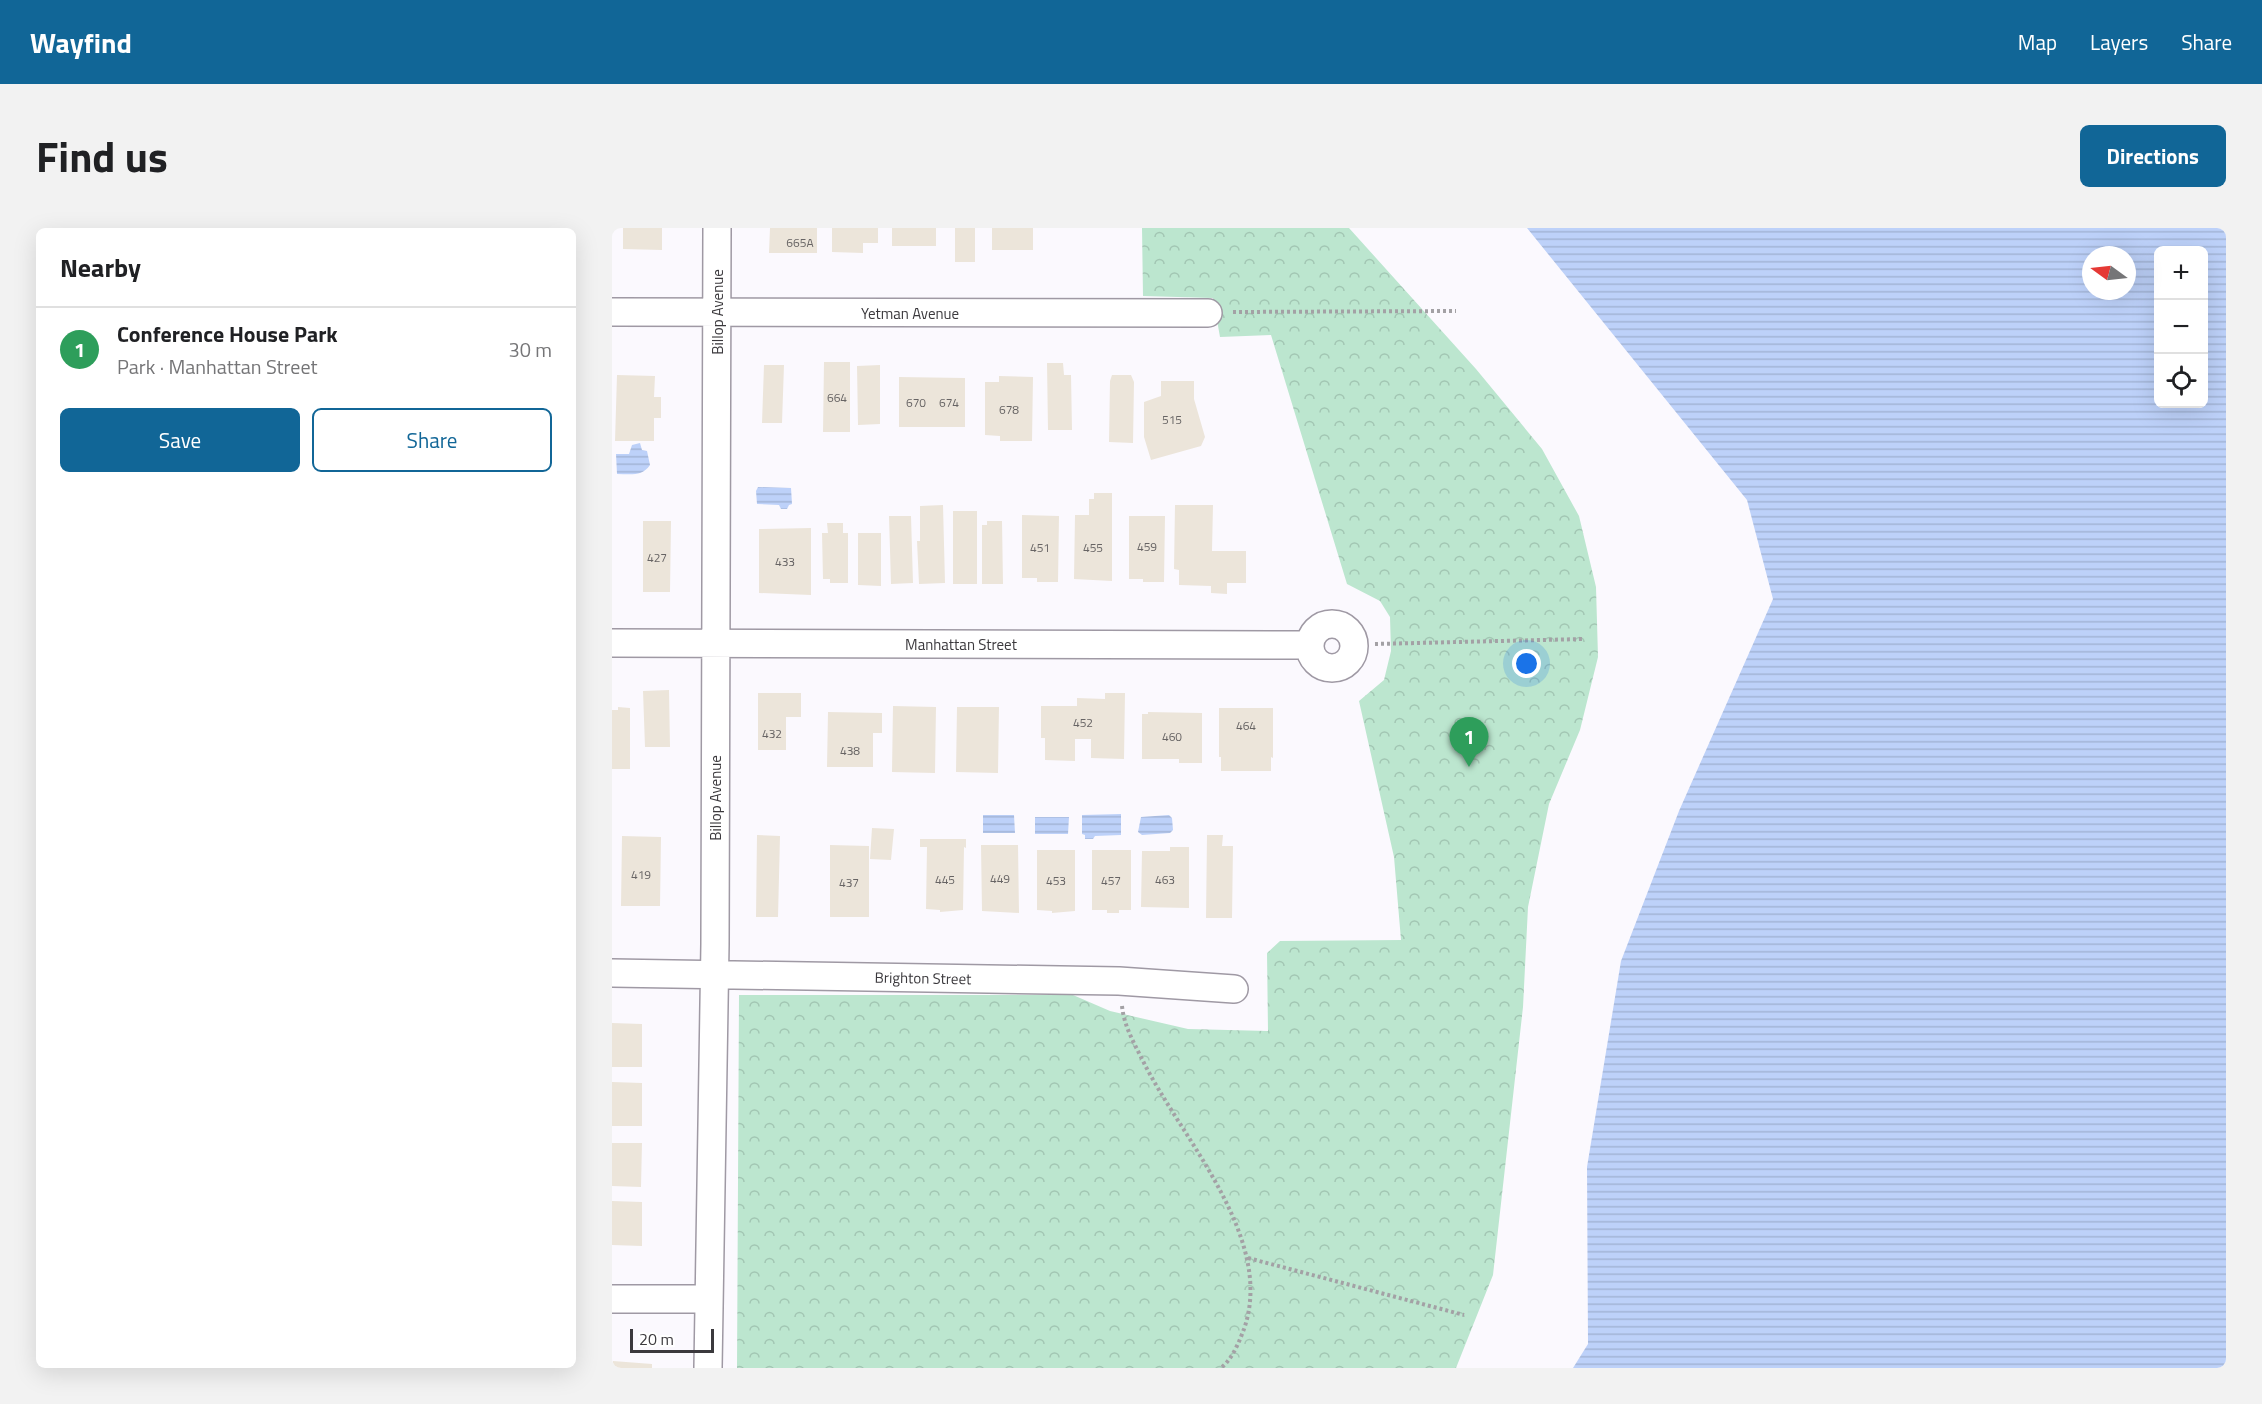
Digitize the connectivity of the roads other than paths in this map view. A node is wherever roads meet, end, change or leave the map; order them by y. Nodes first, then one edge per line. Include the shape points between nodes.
1 (717, 228) edge
2 (612, 312) edge
3 (717, 313) junction
4 (1208, 313) road end
5 (612, 643) edge
6 (716, 643) junction
7 (1310, 645) dead end
8 (612, 973) edge
9 (714, 974) junction
10 (1234, 989) dead end
11 (612, 1299) edge
12 (708, 1299) junction
13 (708, 1368) edge

1 - 3 street, Billop Avenue
2 - 3 street, Yetman Avenue
3 - 4 street, Yetman Avenue
3 - 6 street, Billop Avenue
5 - 6 street, Manhattan Street
6 - 7 street, Manhattan Street
6 - 9 street, Billop Avenue
8 - 9 street, Brighton Street
9 - 10 street, Brighton Street via 1119,981
9 - 12 street, Billop Avenue
11 - 12 street
12 - 13 street, Billop Avenue

